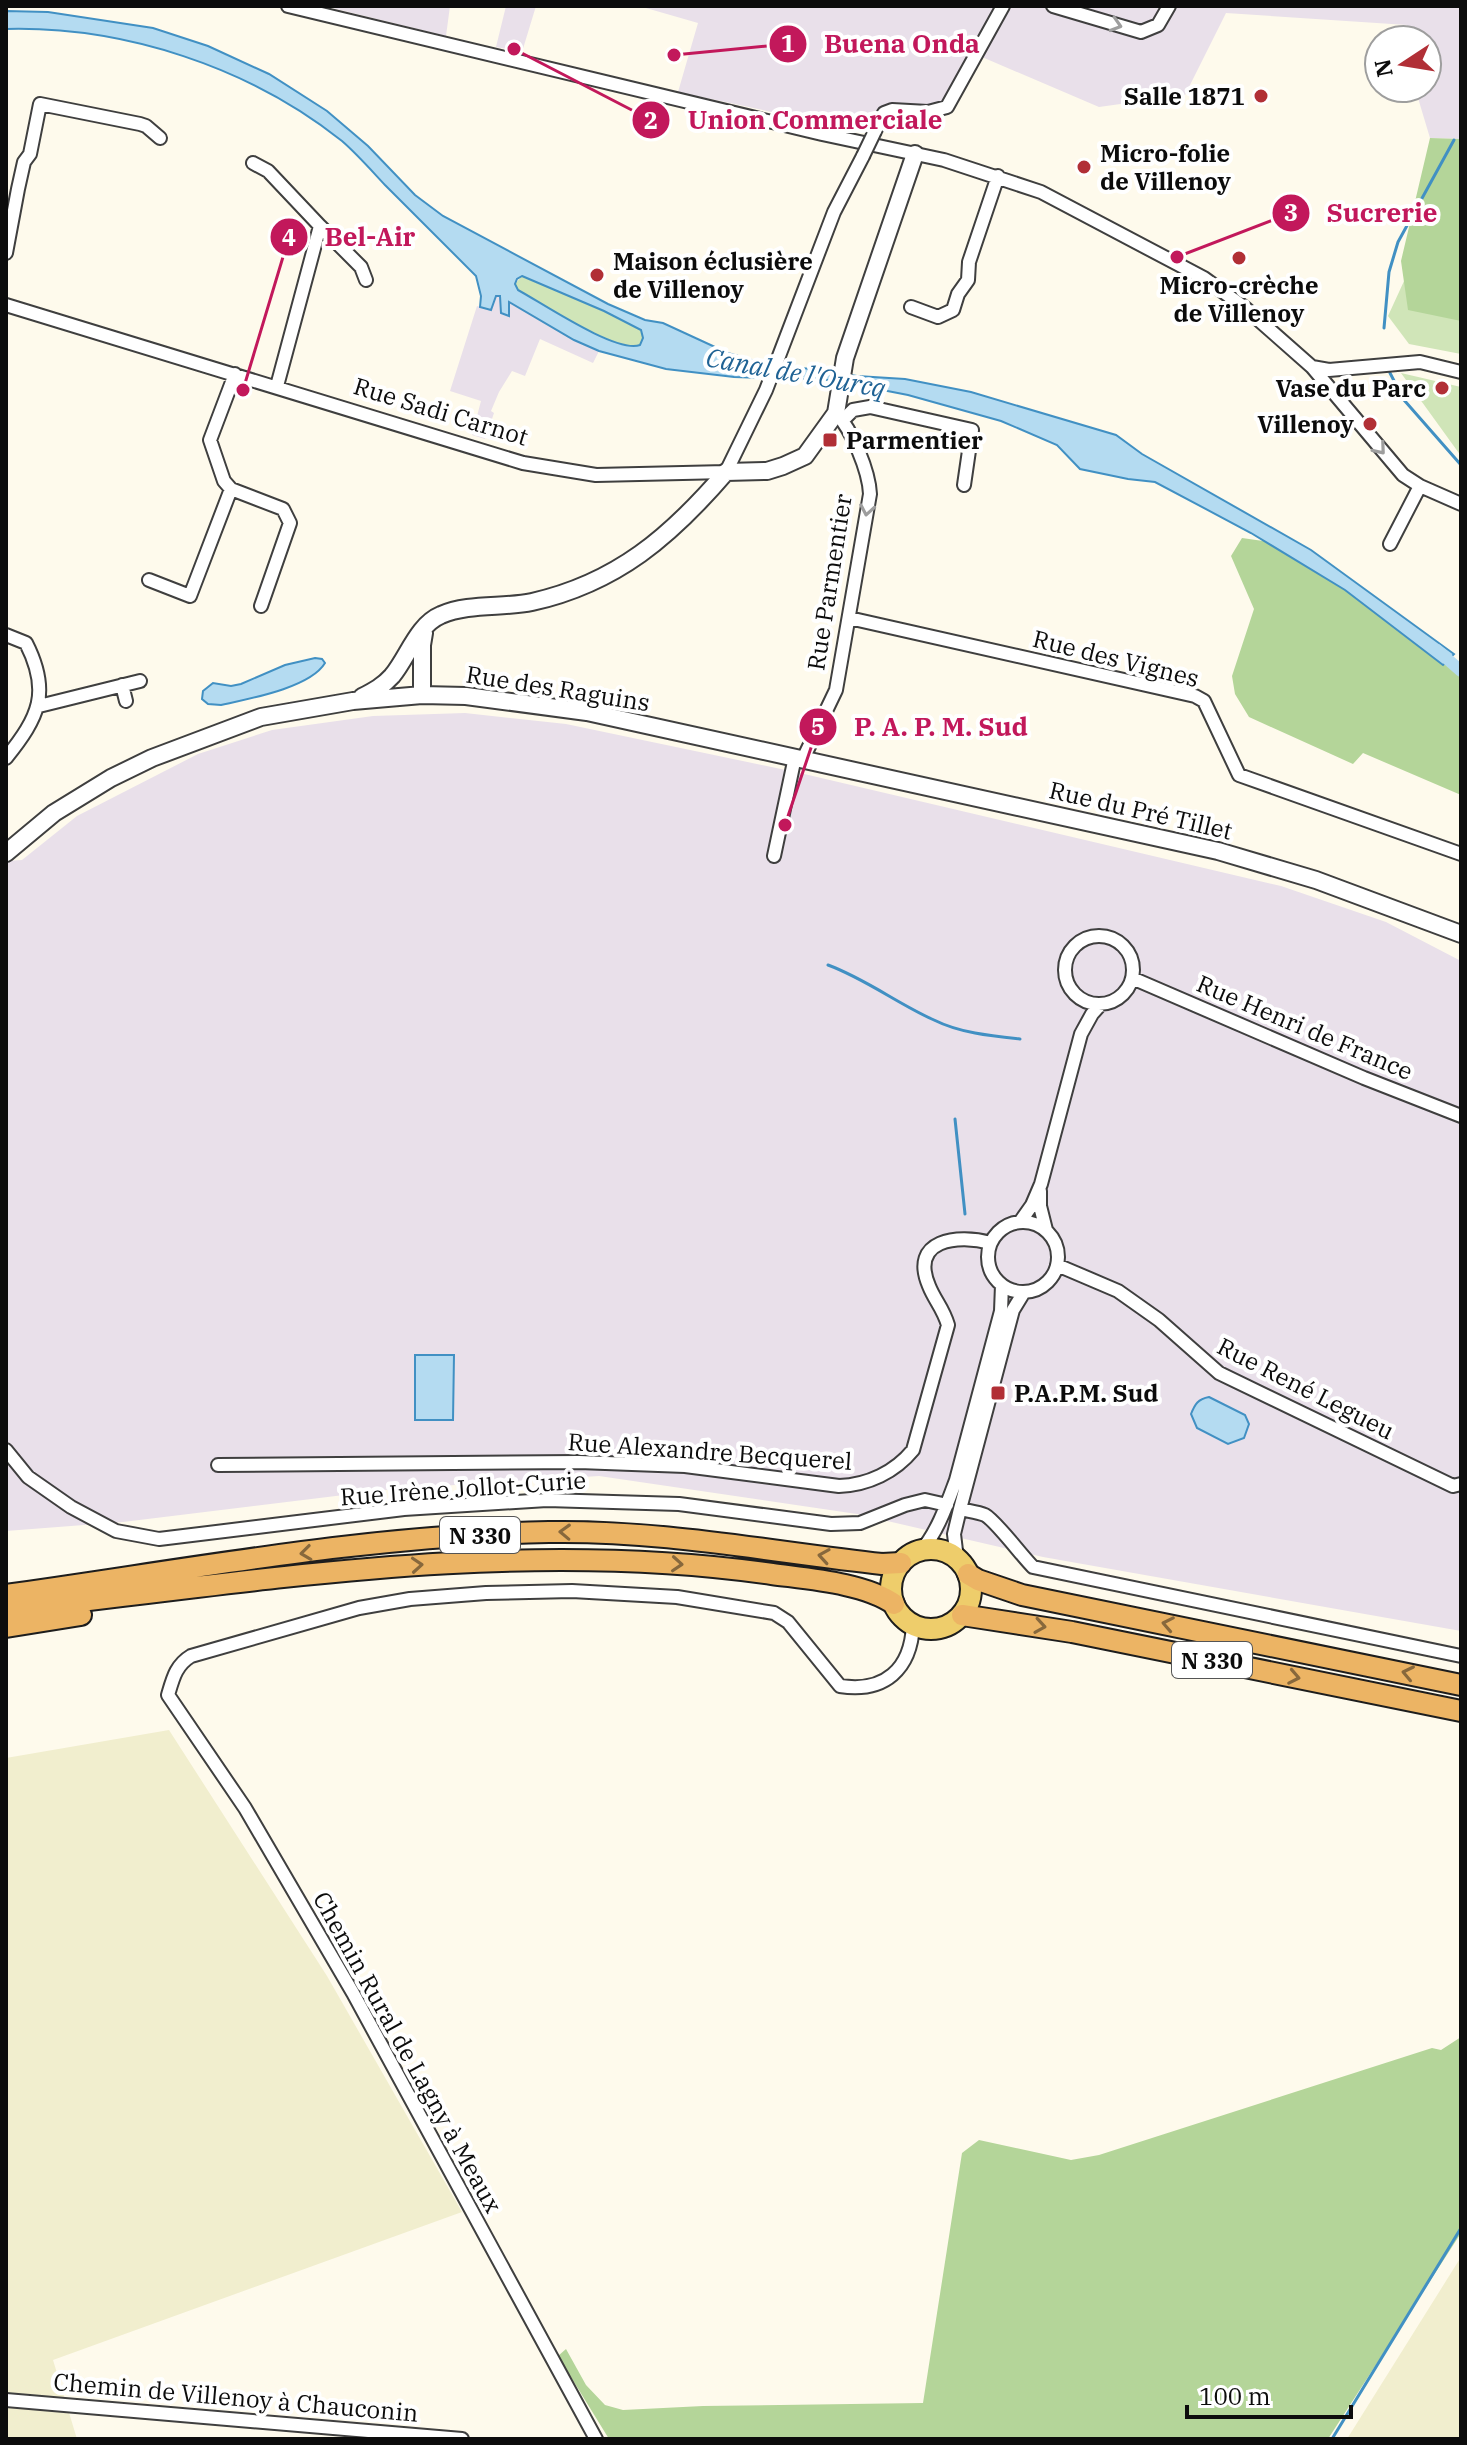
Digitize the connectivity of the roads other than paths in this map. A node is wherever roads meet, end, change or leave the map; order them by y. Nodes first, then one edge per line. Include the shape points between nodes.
1 (288, 6) edge
2 (1003, 6) edge
3 (1053, 6) edge
4 (1169, 6) edge
5 (160, 138) dead end
6 (915, 154) junction
7 (253, 163) dead end
8 (998, 176) junction
9 (320, 226) junction
10 (6, 253) edge
11 (366, 280) dead end
12 (6, 305) edge
13 (911, 307) dead end
14 (1312, 367) junction
15 (1461, 372) edge
16 (235, 374) junction
17 (277, 386) junction
18 (840, 411) junction
19 (726, 472) junction
20 (964, 485) dead end
21 (1420, 486) junction
22 (231, 489) junction
23 (1461, 504) edge
24 (1390, 544) dead end
25 (149, 580) dead end
26 (261, 606) dead end
27 (849, 618) junction
28 (426, 625) junction
29 (6, 635) edge
30 (416, 640) junction
31 (140, 681) dead end
32 (122, 685) junction
33 (416, 695) junction
34 (126, 701) dead end
35 (353, 701) junction
36 (39, 706) junction
37 (6, 758) edge
38 (799, 758) junction
39 (8, 850) edge
40 (1461, 854) edge
41 (774, 856) dead end
42 (1461, 934) edge
43 (1132, 978) junction
44 (1080, 999) junction
45 (1101, 1004) junction
46 (1081, 1034) junction
47 (1461, 1116) edge
48 (1041, 1184) junction
49 (1020, 1222) junction
50 (1046, 1230) junction
51 (991, 1243) junction
52 (1057, 1265) junction
53 (1002, 1285) junction
54 (1024, 1292) junction
55 (6, 1450) edge
56 (218, 1465) dead end
57 (1461, 1484) edge
58 (954, 1507) junction
59 (921, 1551) junction
60 (901, 1563) junction
61 (963, 1566) junction
62 (6, 1583) edge
63 (60, 1587) junction
64 (172, 1591) junction
65 (6, 1595) edge
66 (894, 1604) junction
67 (6, 1610) edge
68 (962, 1615) junction
69 (913, 1625) junction
70 (6, 1627) edge
71 (1461, 1656) edge
72 (1461, 1685) edge
73 (1461, 1711) edge
74 (6, 2400) edge
75 (442, 2437) edge
76 (462, 2439) edge
77 (596, 2439) edge

1 - 6 street
2 - 19 street, bridge via 947,107 884,113 834,212 766,390
3 -> 4 street via 1141,32 1158,25
5 - 10 street via 140,124 40,104
6 - 8 street
6 - 18 street via 845,358
7 - 9 street via 268,171
8 - 13 street via 969,262 968,280 953,310 938,317
8 - 14 street via 1041,192 1204,278
9 - 11 street via 361,267
9 - 17 street
12 - 16 street, Rue Sadi Carnot
14 - 15 street via 1420,362
14 -> 21 street via 1391,462
16 - 17 street, Rue Sadi Carnot
16 - 22 street via 210,440
17 - 19 street, Rue Sadi Carnot via 556,470 596,475
18 - 19 street, Rue Sadi Carnot via 805,456 767,471
18 - 20 street via 870,407 972,430
18 -> 27 street, Rue Parmentier via 870,494
19 - 28 street via 675,528 609,575 530,602 454,611
21 - 23 street
21 - 24 street
22 - 25 street via 190,596
22 - 26 street via 283,509 290,523
27 - 38 street, Rue Parmentier via 836,690
27 - 40 street, Rue des Vignes via 1195,696 1204,701 1239,775
28 - 30 street
28 - 33 street
29 - 36 street via 26,643 38,667
30 - 33 street via 405,677
30 - 35 street via 386,682
31 - 32 street
32 - 34 street
32 - 36 street
33 - 35 street, Rue des Raguins
33 - 38 street, Rue des Raguins via 587,712
35 - 39 street, Rue des Raguins via 261,717 152,758 54,813
36 - 37 street
38 - 41 street, Rue Parmentier
38 - 42 street, Rue du Pré Tillet via 1230,855 1328,884
43 - 44 street via 1133,966 1123,945 1090,937 1071,949 1066,960 1067,982
43 - 45 street via 1121,996
43 - 47 street, Rue Henri de France
44 - 45 street
44 - 46 street
45 - 46 street
46 - 48 street
48 - 49 street
48 - 50 street
49 - 50 street
49 - 51 street via 1002,1228
50 - 52 street via 1056,1246
51 - 53 street via 989,1266
51 - 56 street, Rue Alexandre Becquerel via 962,1237 942,1241 929,1253 924,1268 929,1287 948,1325 913,1450 900,1466 854,1486 685,1466
52 - 54 street via 1045,1284
52 - 57 street, Rue René Legueu via 1118,1291 1219,1373 1453,1486
53 - 54 street
53 - 58 street via 1001,1311
54 - 58 street via 1013,1310
55 - 58 street, Rue Irène Jollot-Curie via 28,1477 71,1507 116,1531 159,1539 404,1509 547,1500 679,1504 831,1524 860,1523 925,1500
58 - 59 street
58 - 61 street via 954,1534
58 - 71 street via 984,1514 1033,1567
59 - 60 main road
59 - 61 main road, N 330 via 946,1552
60 -> 63 highway, N 330 via 757,1546 551,1532 321,1551
60 - 66 main road via 892,1583
61 - 68 main road via 971,1595
72 -> 61 highway, N 330 via 1022,1595 978,1580
62 - 63 highway
63 - 65 highway, N 330
64 -> 66 highway, N 330 via 472,1561 603,1560 790,1576 845,1586
64 - 67 highway, N 330
64 - 70 highway via 126,1607
66 - 69 main road, N 330
68 - 69 main road via 940,1629
68 -> 73 highway, N 330 via 1072,1632
69 - 77 street, Chemin Rural de Lagny à Meaux via 912,1648 893,1675 856,1688 840,1686 788,1622 774,1613 677,1597 572,1591 410,1599 359,1608 191,1656 181,1662 168,1695 245,1808 353,1993
74 - 75 street, Chemin de Villenoy à Chauconin
75 - 76 street, Chemin de Villenoy à Chauconin

